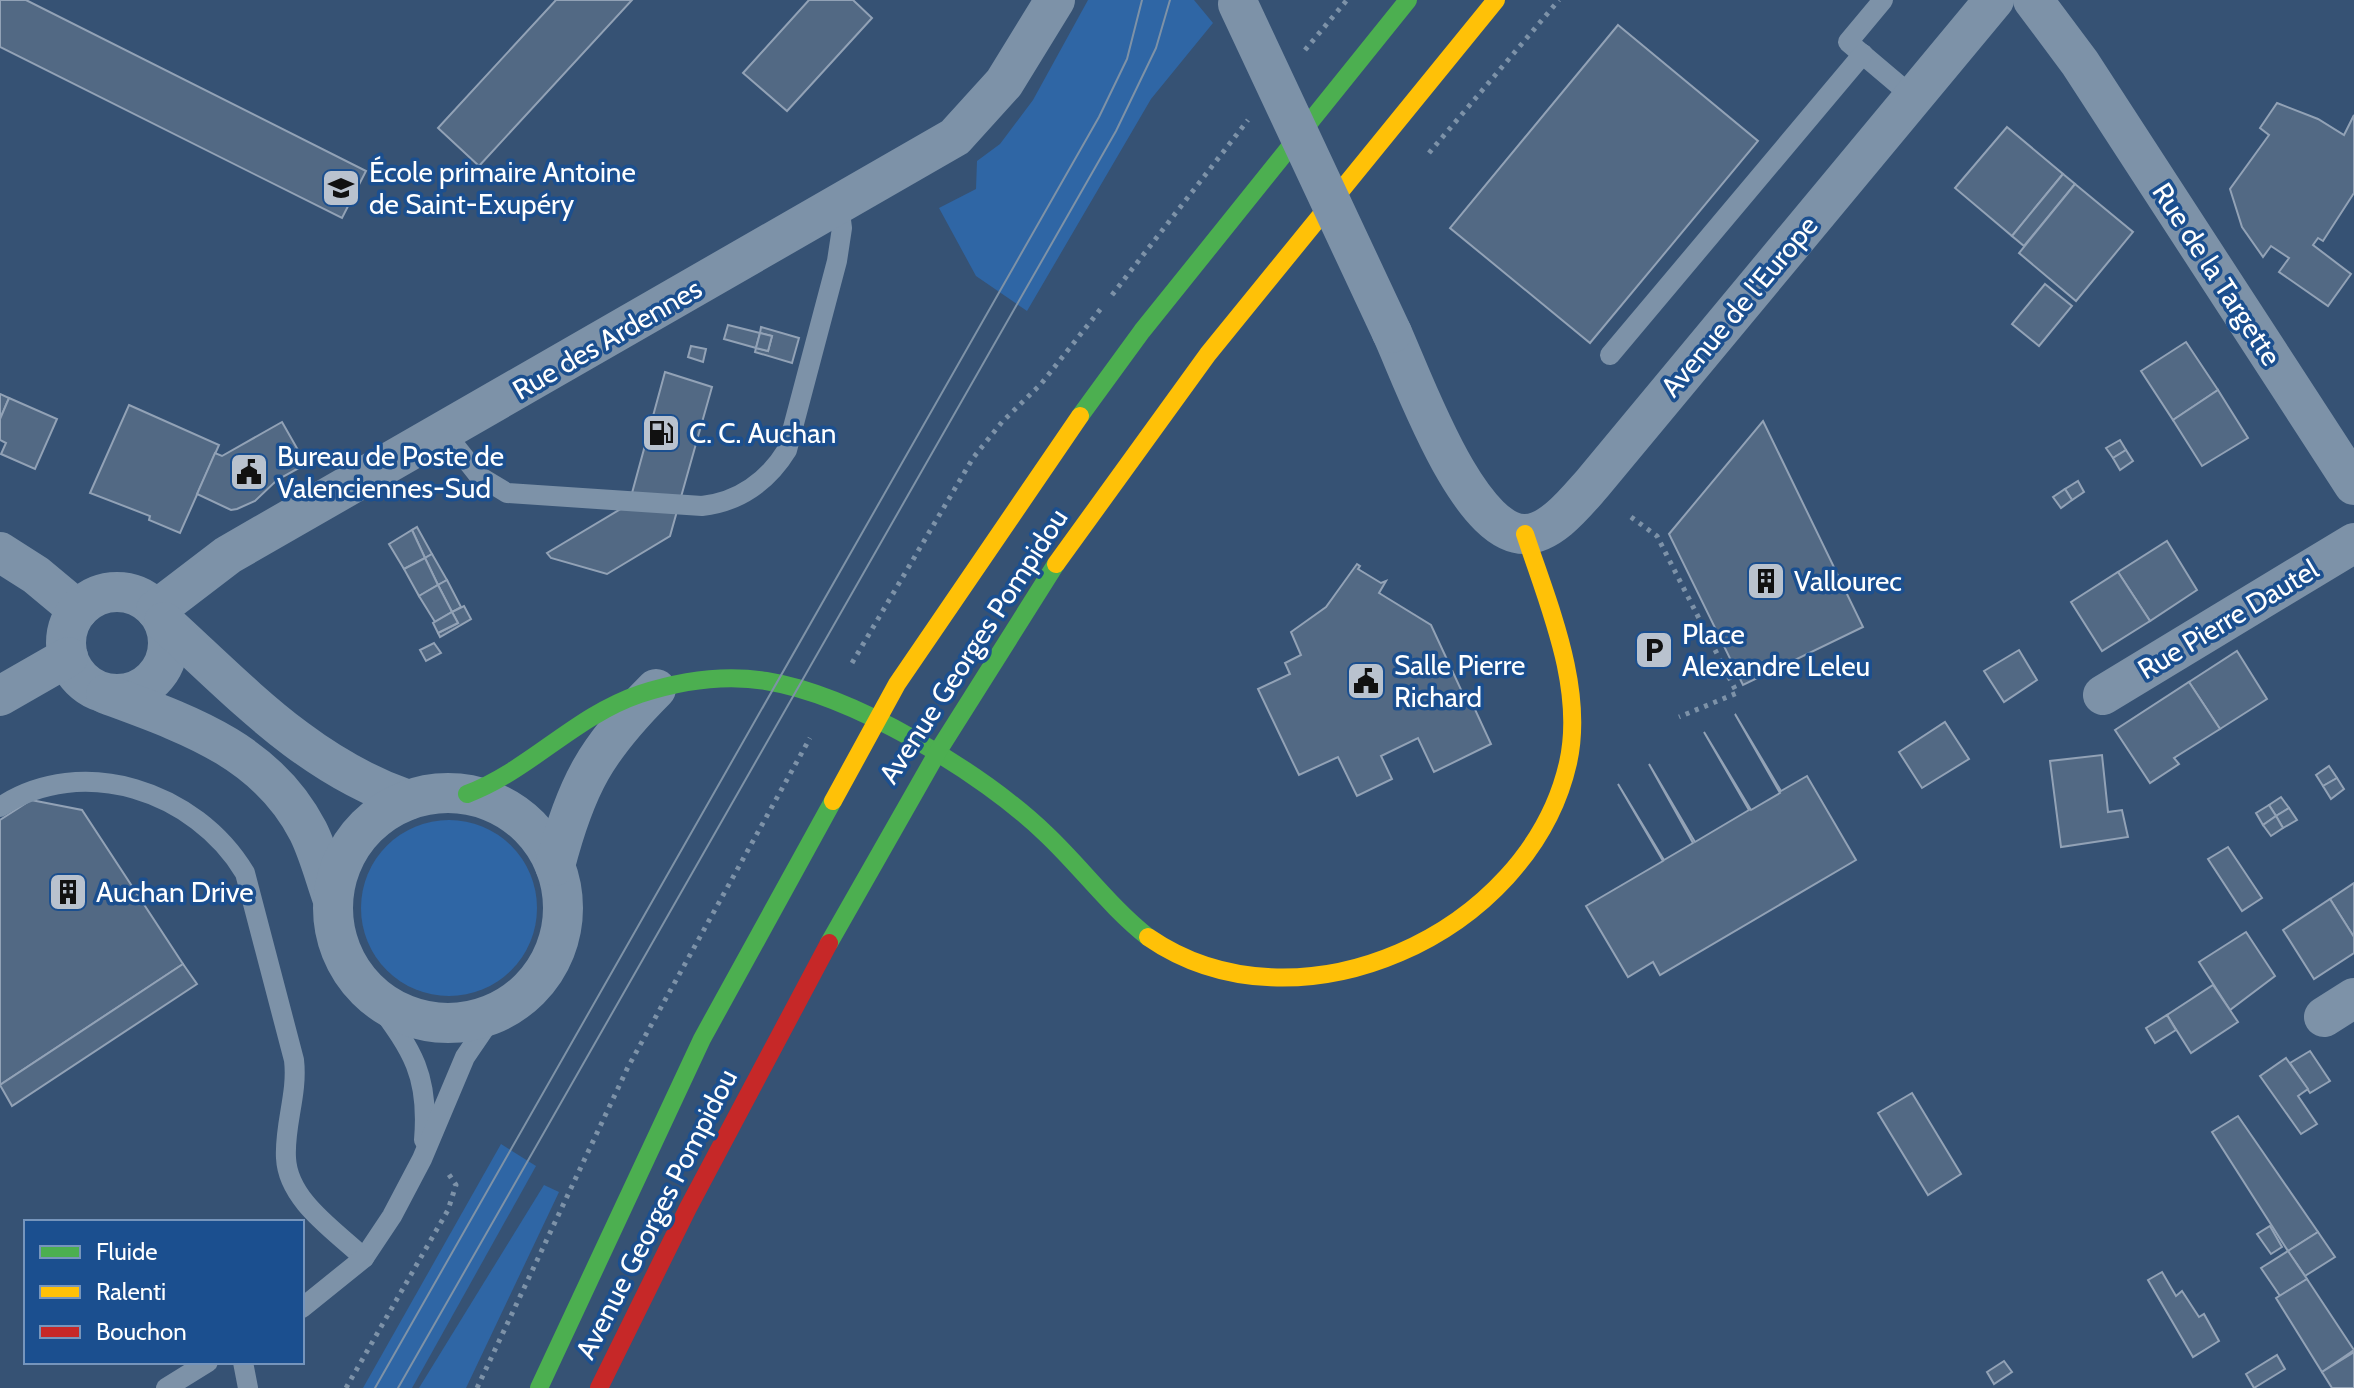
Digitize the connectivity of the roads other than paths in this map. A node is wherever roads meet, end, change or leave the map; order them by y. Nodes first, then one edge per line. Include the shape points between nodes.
1 (1040, 0) edge
2 (1055, 0) edge
3 (1408, 0) edge
4 (1496, 0) edge
5 (1994, 0) edge
6 (2033, 0) edge
7 (1237, 1) edge
8 (1876, 3) edge
9 (1029, 40) junction
10 (1863, 54) junction
11 (1913, 97) junction
12 (839, 205) junction
13 (1610, 355) dead end
14 (445, 433) junction
15 (2348, 461) edge
16 (1525, 534) junction
17 (2354, 543) edge
18 (0, 552) edge
19 (78, 610) junction
20 (160, 616) junction
21 (68, 657) junction
22 (656, 689) junction
23 (106, 694) junction
24 (2103, 695) dead end
25 (0, 696) edge
26 (874, 721) junction
27 (934, 754) junction
28 (467, 794) junction
29 (408, 800) junction
30 (0, 807) edge
31 (555, 866) junction
32 (333, 900) junction
33 (370, 993) junction
34 (495, 1013) junction
35 (422, 1159) junction
36 (364, 1258) junction
37 (304, 1306) edge
38 (205, 1364) edge
39 (243, 1364) edge
40 (166, 1388) edge
41 (248, 1388) edge
42 (539, 1388) edge
43 (599, 1388) edge

1 - 9 street, Rue des Ardennes
2 - 9 street, Rue des Ardennes
3 - 26 main road, Avenue Georges Pompidou via 1081,412
4 - 27 main road, Avenue Georges Pompidou via 1164,412 1046,579
5 - 11 street, Avenue de l'Europe
6 - 15 street, Rue de la Targette
7 - 16 street, bridge via 1466,491 1498,526
8 - 10 lane via 1848,42
9 - 12 street, Rue des Ardennes via 1004,83 955,137
10 - 11 lane
10 - 13 lane
11 - 16 street, Avenue de l'Europe via 1581,497 1543,529
12 - 14 street, Rue des Ardennes
12 - 14 lane via 837,261 787,450 772,470 732,501 702,506 507,493 479,476
14 - 20 street, Rue des Ardennes via 228,555
16 - 27 main road via 1567,669 1574,723 1559,794 1514,871 1483,904 1440,932 1391,954 1331,972 1276,977 1202,966 1162,946 1131,921 1020,810
17 - 24 street, Rue Pierre Dautel
18 - 19 street
19 - 20 street via 95,597 117,592 139,597
19 - 21 street via 68,629
20 - 23 street via 168,653 160,673 136,692
20 - 29 street via 297,742 349,776
21 - 23 street via 77,676
21 - 25 street
22 - 26 main road via 698,678 770,681 813,692
22 - 28 main road via 586,719 499,783
22 - 31 street via 594,760 573,805
23 - 32 street via 178,721 260,767 284,793 308,833
26 - 27 main road
26 - 42 main road, Avenue Georges Pompidou via 702,1039
27 - 43 main road, Avenue Georges Pompidou via 723,1141
28 - 29 street via 437,793
28 - 31 street via 520,819 541,840
29 - 32 street via 371,822 351,844 338,871
30 - 36 lane via 40,786 101,782 178,809 201,822 234,855 245,873 294,1060 297,1081 286,1158 290,1177 301,1198
31 - 34 street via 563,919 552,958 528,991
32 - 33 street via 343,958
33 - 34 street via 394,1010 437,1023
33 - 35 lane via 423,1079
34 - 35 lane via 460,1067
35 - 36 lane
36 - 37 lane
38 - 40 lane
39 - 41 lane

